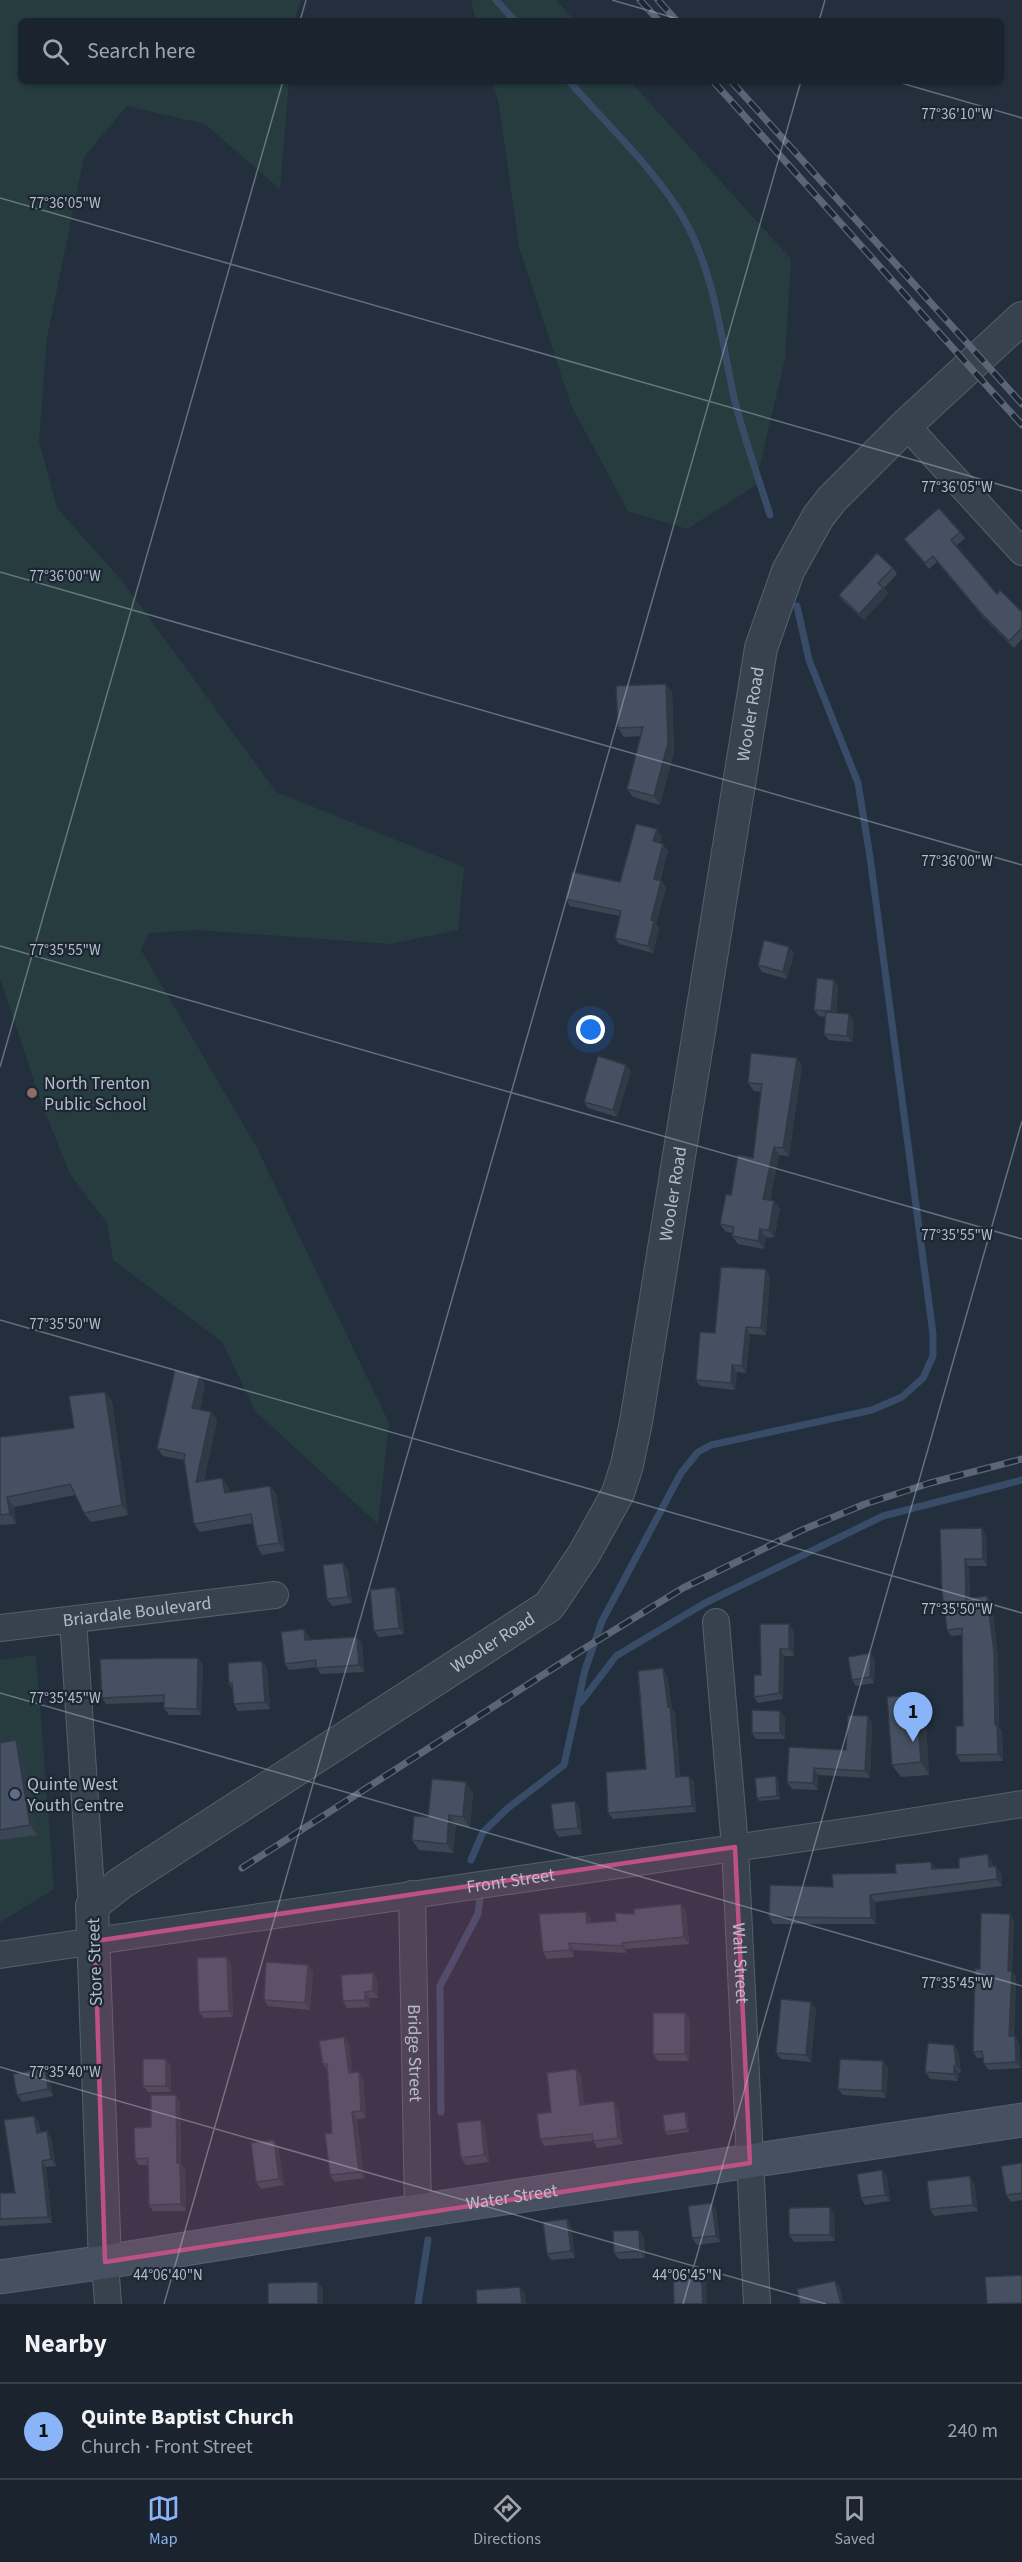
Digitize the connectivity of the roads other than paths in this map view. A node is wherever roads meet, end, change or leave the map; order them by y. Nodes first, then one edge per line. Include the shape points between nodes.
1 (1022, 318) edge
2 (906, 425) junction
3 (1022, 552) edge
4 (274, 1595) dead end
5 (73, 1620) junction
6 (716, 1622) dead end
7 (0, 1628) edge
8 (1022, 1804) edge
9 (735, 1847) junction
10 (412, 1894) junction
11 (92, 1906) junction
12 (95, 1941) junction
13 (0, 1955) edge
14 (1022, 2120) edge
15 (750, 2163) junction
16 (418, 2211) junction
17 (105, 2262) junction
18 (0, 2277) edge
19 (108, 2304) edge
20 (757, 2304) edge

1 - 2 street, Wooler Road
2 - 3 street
2 - 11 street, Wooler Road via 818,517 780,590 761,648 641,1397 618,1493 549,1606 121,1883
4 - 5 street, Briardale Boulevard
5 - 7 street, Briardale Boulevard
5 - 11 street, Store Street
6 - 9 street, Wall Street
8 - 9 street, Front Street
9 - 10 street, Front Street
9 - 15 street, Wall Street
10 - 12 street, Front Street
10 - 16 street, Bridge Street
11 - 12 street, Store Street
12 - 13 street, Front Street
12 - 17 street, Store Street
14 - 15 main road, Water Street
15 - 16 main road, Water Street
15 - 20 street, Wall Street
16 - 17 main road, Water Street
17 - 18 main road, Water Street
17 - 19 street, Store Street

